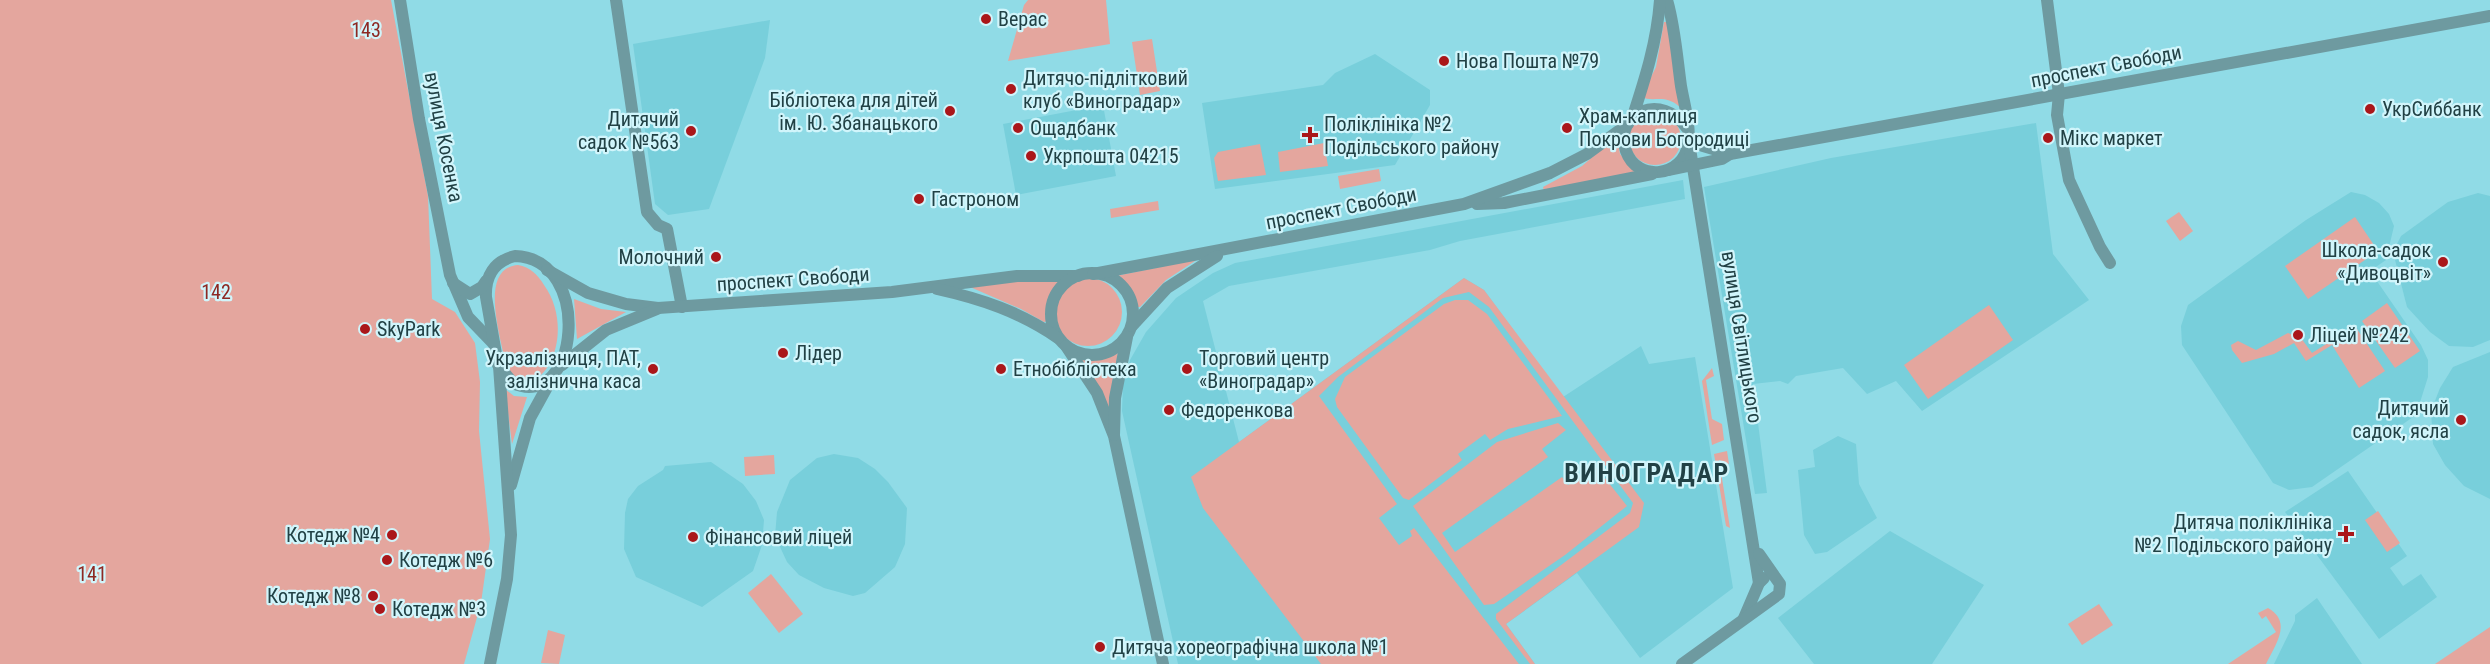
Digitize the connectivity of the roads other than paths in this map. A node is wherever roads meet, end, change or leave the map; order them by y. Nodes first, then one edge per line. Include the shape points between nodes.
1 (400, 0) edge
2 (616, 0) edge
3 (1660, 0) edge
4 (1668, 0) edge
5 (2047, 0) edge
6 (2490, 16) edge
7 (2059, 94) junction
8 (1630, 122) junction
9 (1688, 132) junction
10 (1730, 154) junction
11 (1695, 165) junction
12 (1663, 171) junction
13 (1464, 204) junction
14 (1226, 250) junction
15 (2110, 263) dead end
16 (547, 270) junction
17 (1093, 274) junction
18 (1078, 276) junction
19 (487, 280) junction
20 (452, 282) junction
21 (930, 287) junction
22 (682, 307) junction
23 (658, 308) junction
24 (1130, 331) junction
25 (1064, 343) junction
26 (494, 344) junction
27 (498, 365) junction
28 (557, 370) junction
29 (1114, 436) junction
30 (510, 490) junction
31 (1755, 545) junction
32 (1773, 577) junction
33 (1758, 585) junction
34 (1776, 598) junction
35 (1744, 619) junction
36 (490, 664) edge
37 (1163, 664) edge
38 (1682, 664) edge

1 - 20 street, вулиця Косенка
2 - 22 street via 647,212 667,230
3 - 8 street via 1652,59
4 - 9 street, вулиця Світлицького
5 - 7 street
6 - 7 street, проспект Свободи
7 - 10 street, проспект Свободи
7 - 15 street via 2057,115 2069,180
8 - 9 street via 1649,109 1663,109 1675,114
8 - 12 street via 1624,144 1628,157 1637,167
8 - 13 street, проспект Свободи via 1587,154
9 - 10 street, проспект Свободи via 1703,146
9 - 11 street, вулиця Світлицького
9 - 12 street via 1686,154 1679,164
10 - 11 street, проспект Свободи
11 - 12 street, проспект Свободи
11 - 31 street, вулиця Світлицького
12 - 13 street, проспект Свободи via 1504,202
13 - 14 street, проспект Свободи
14 - 17 street, проспект Свободи
14 - 24 street, проспект Свободи via 1167,288
16 - 19 street via 537,262 516,256 501,261
16 - 23 street, проспект Свободи via 588,293
16 - 28 street via 560,285 570,319 567,347
17 - 18 street
17 - 24 street via 1115,280 1126,291 1132,304
18 - 21 street, проспект Свободи via 1017,276
18 - 25 street via 1065,284 1053,304 1052,319
19 - 20 street via 470,294
19 - 26 street
20 - 26 street, вулиця Косенка via 468,317
21 - 22 street, проспект Свободи
21 - 25 street, проспект Свободи via 994,303 1022,315
22 - 23 street, проспект Свободи
23 - 28 street, проспект Свободи via 606,330
24 - 25 street via 1118,346 1104,354 1088,355
24 - 29 street via 1116,390
25 - 29 street via 1097,393
26 - 27 street
27 - 28 street via 519,386 545,381
27 - 30 street
28 - 30 street via 530,418
29 - 37 street
30 - 36 street via 508,567
31 - 32 street, вулиця Світлицького
31 - 33 street, вулиця Світлицького
32 - 33 street via 1762,578
32 - 34 street via 1780,584
33 - 34 street via 1761,597
33 - 35 street, вулиця Світлицького
34 - 35 street
35 - 38 street

